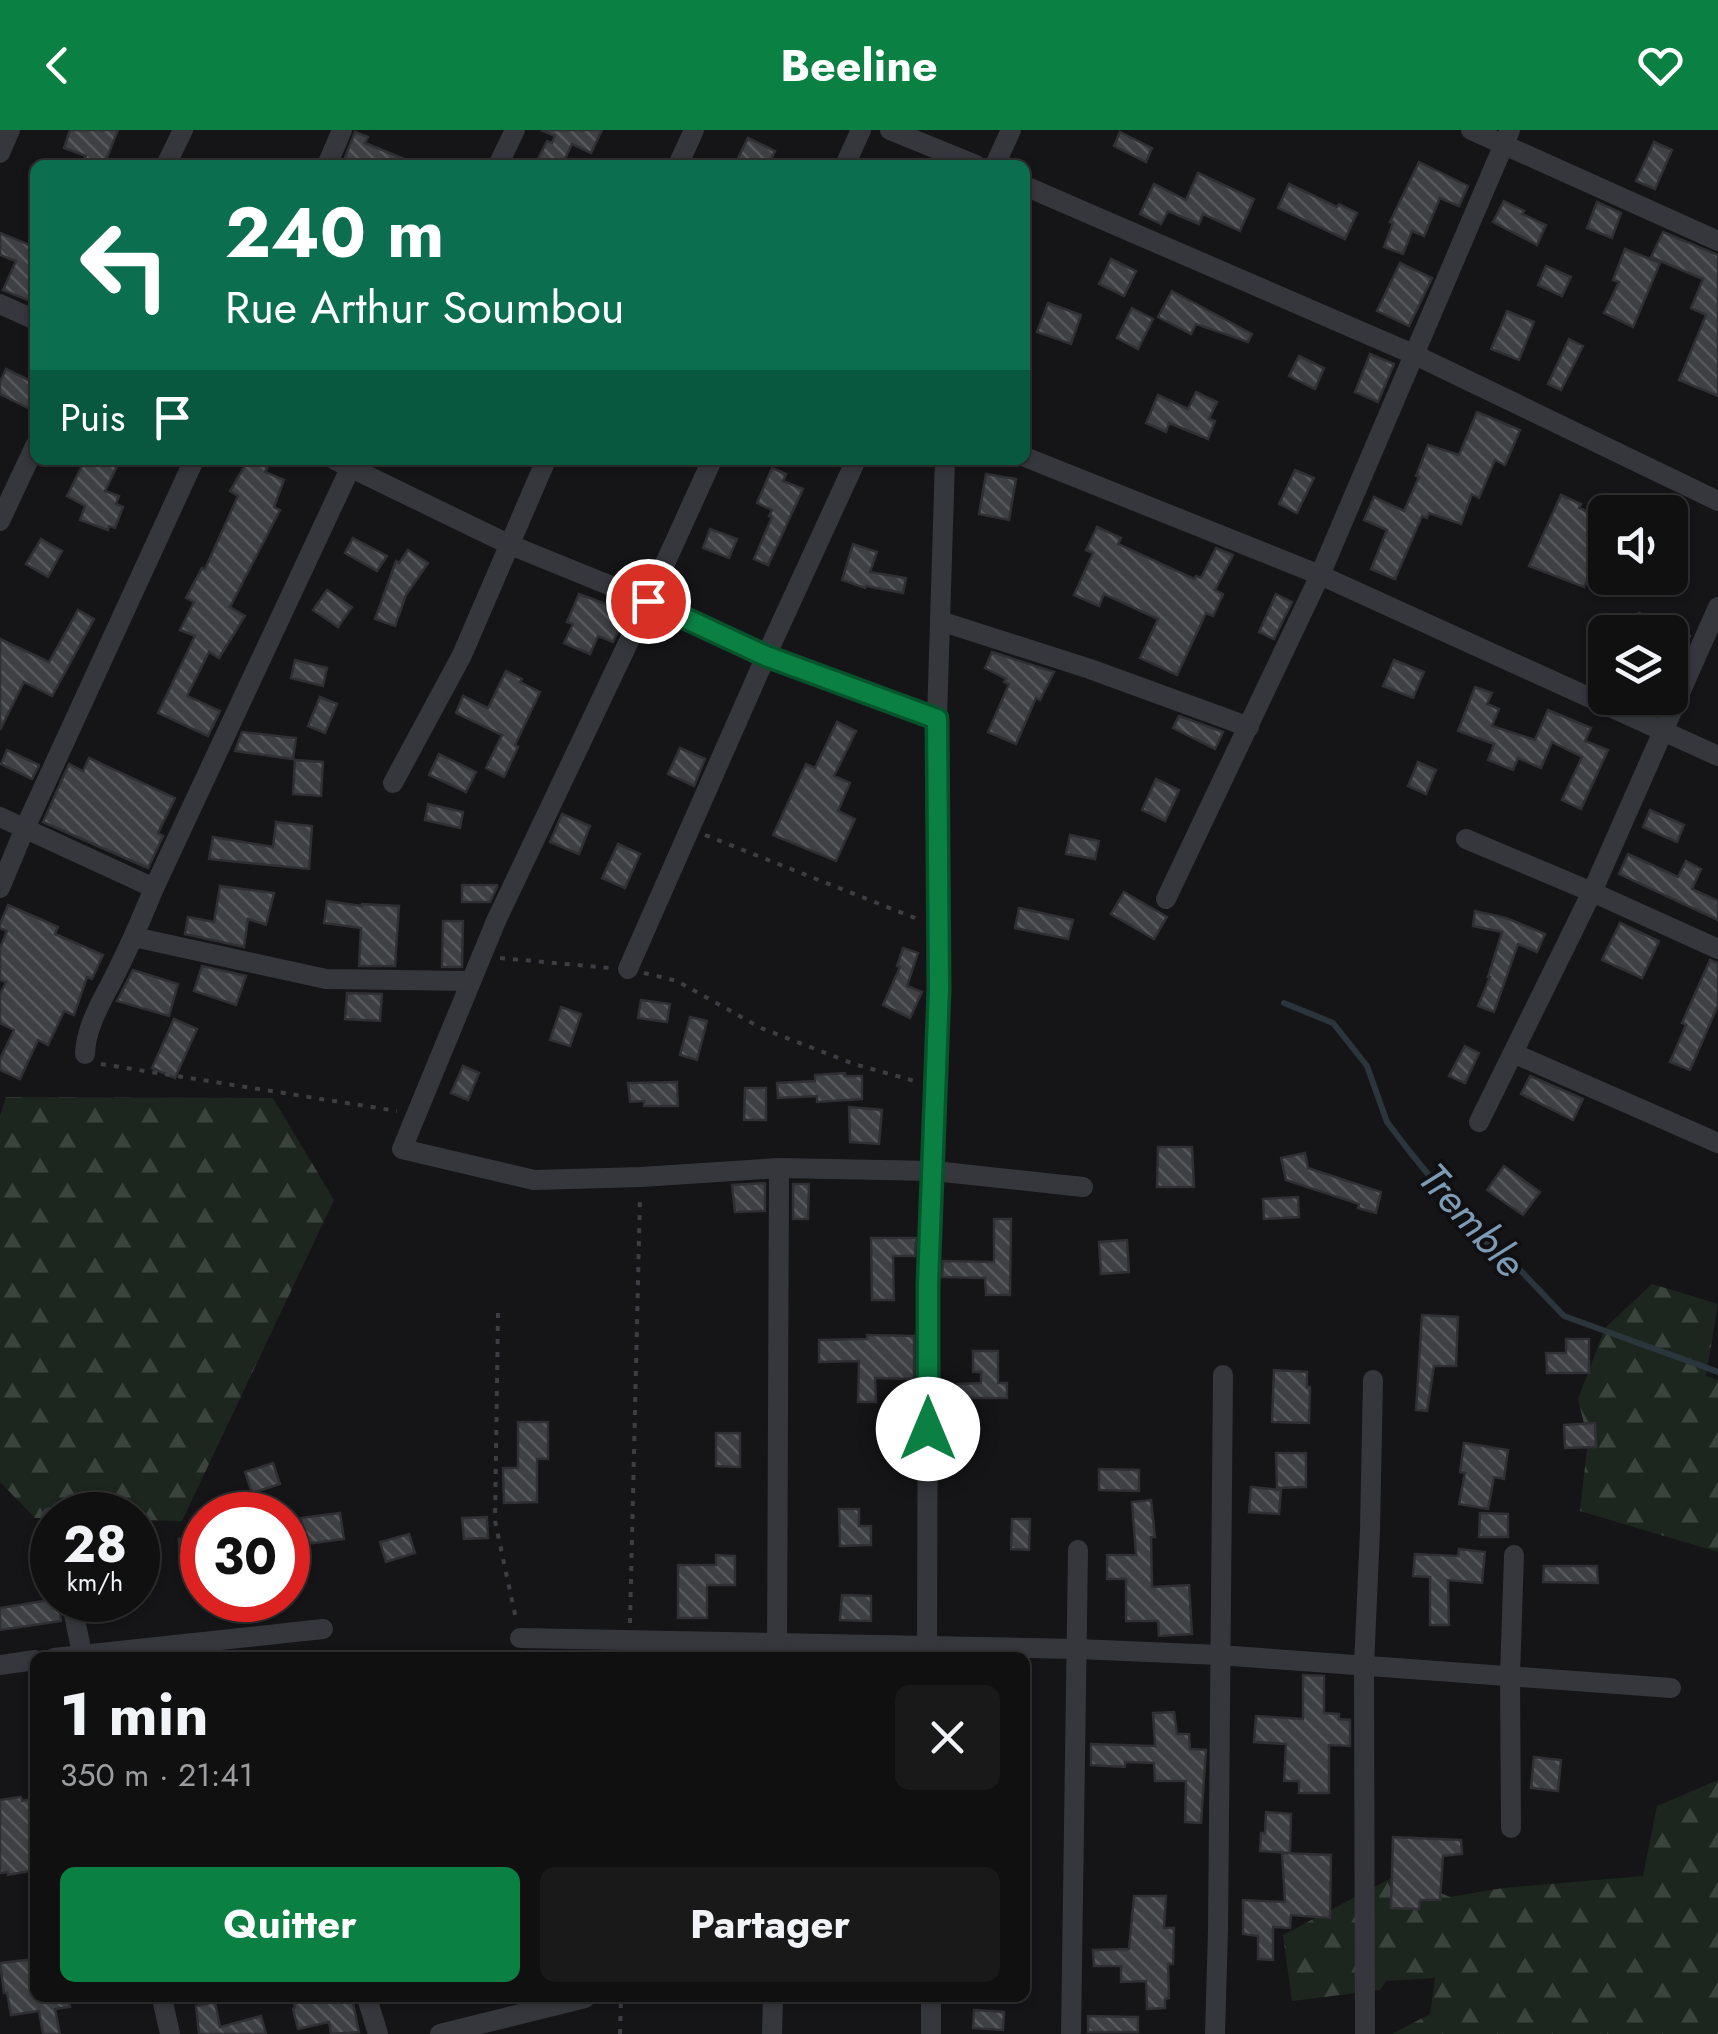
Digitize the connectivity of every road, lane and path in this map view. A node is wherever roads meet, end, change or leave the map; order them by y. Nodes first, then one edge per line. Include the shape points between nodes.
1 (10, 130) edge
2 (183, 130) edge
3 (342, 130) edge
4 (515, 130) edge
5 (694, 130) edge
6 (861, 130) edge
7 (890, 130) edge
8 (1011, 130) edge
9 (1472, 130) edge
10 (1507, 137) edge
11 (0, 152) edge
12 (168, 160) edge
13 (329, 160) edge
14 (500, 160) edge
15 (680, 160) edge
16 (847, 160) edge
17 (964, 160) edge
18 (997, 160) edge
19 (1030, 188) edge
20 (1718, 241) edge
21 (0, 304) edge
22 (30, 318) edge
23 (1413, 354) junction
24 (30, 457) edge
25 (1030, 459) edge
26 (192, 465) edge
27 (345, 465) edge
28 (352, 465) edge
29 (544, 465) edge
30 (710, 465) edge
31 (854, 465) edge
32 (945, 465) edge
33 (1718, 500) edge
34 (0, 521) edge
35 (508, 544) junction
36 (1320, 575) junction
37 (648, 601) junction
38 (1718, 607) edge
39 (940, 621) junction
40 (766, 656) junction
41 (937, 719) junction
42 (1250, 727) junction
43 (1664, 732) junction
44 (1718, 756) edge
45 (393, 783) dead end
46 (0, 818) edge
47 (24, 828) junction
48 (690, 829) junction
49 (1466, 839) dead end
50 (0, 888) edge
51 (154, 888) junction
52 (1592, 892) junction
53 (1166, 899) dead end
54 (938, 927) junction
55 (134, 936) junction
56 (1718, 950) edge
57 (482, 957) junction
58 (628, 970) junction
59 (471, 981) junction
60 (1513, 1052) junction
61 (85, 1054) joint
62 (936, 1087) junction
63 (416, 1114) junction
64 (1479, 1122) dead end
65 (1718, 1143) edge
66 (778, 1168) junction
67 (934, 1171) junction
68 (641, 1178) junction
69 (1083, 1186) dead end
70 (498, 1313) dead end
71 (1223, 1375) dead end
72 (1373, 1380) dead end
73 (1078, 1550) dead end
74 (1514, 1554) dead end
75 (75, 1622) edge
76 (323, 1629) dead end
77 (520, 1638) joint
78 (630, 1640) junction
79 (254, 1648) edge
80 (776, 1650) edge
81 (1078, 1650) junction
82 (81, 1652) edge
83 (168, 1652) edge
84 (927, 1652) edge
85 (1219, 1656) junction
86 (30, 1661) edge
87 (0, 1666) edge
88 (1364, 1666) junction
89 (1510, 1676) junction
90 (1671, 1688) dead end
91 (1511, 1828) dead end
92 (163, 2002) edge
93 (367, 2002) edge
94 (569, 2002) edge
95 (621, 2002) edge
96 (773, 2002) edge
97 (931, 2002) edge
98 (170, 2034) edge
99 (378, 2034) edge
100 (440, 2034) edge
101 (620, 2034) edge
102 (772, 2034) edge
103 (932, 2034) edge
104 (1071, 2034) edge
105 (1215, 2034) edge
106 (1365, 2034) edge

1 - 11 street
2 - 12 street
3 - 13 street
4 - 14 street
5 - 15 street
6 - 16 street
7 - 17 street
8 - 18 street
9 - 10 street
10 - 20 street
10 - 23 street
19 - 23 street
21 - 22 street
23 - 33 street
23 - 36 street
24 - 34 street
25 - 36 street
26 - 47 street
27 - 51 street
28 - 35 street
29 - 35 street
30 - 37 street
31 - 40 street
32 - 39 street
35 - 37 street
35 - 45 street via 462,655
36 - 42 street
36 - 43 street
37 - 40 street
37 - 57 street
38 - 43 street
39 - 41 street
39 - 42 street
40 - 41 street
40 - 48 street
41 - 54 street
42 - 53 street
43 - 44 street
43 - 52 street
46 - 47 street
47 - 50 street
47 - 51 street
48 - 54 path
48 - 58 street
49 - 52 street
51 - 55 street
52 - 56 street
52 - 60 street
54 - 62 street
55 - 59 street via 326,979
55 - 61 street via 86,1037
57 - 58 path
57 - 59 street
58 - 62 path via 677,981 762,1028 854,1064
59 - 63 street
60 - 64 street
60 - 65 street
61 - 63 path via 103,1066
62 - 67 street
63 - 68 street via 402,1149 534,1180
66 - 67 street
66 - 68 street
66 - 80 street
67 - 69 street
67 - 84 street
68 - 78 path
70 - 77 path via 496,1521
71 - 85 street
72 - 88 street
73 - 81 street
74 - 89 street
75 - 82 street
76 - 79 street
77 - 78 street
78 - 80 street
79 - 83 street
80 - 84 street
81 - 84 street
81 - 85 street
81 - 104 street
85 - 88 street
85 - 105 street
86 - 87 street
88 - 89 street
88 - 106 street
89 - 90 street
89 - 91 street
92 - 98 street
93 - 99 street
94 - 100 street
95 - 101 path
96 - 102 street
97 - 103 street

